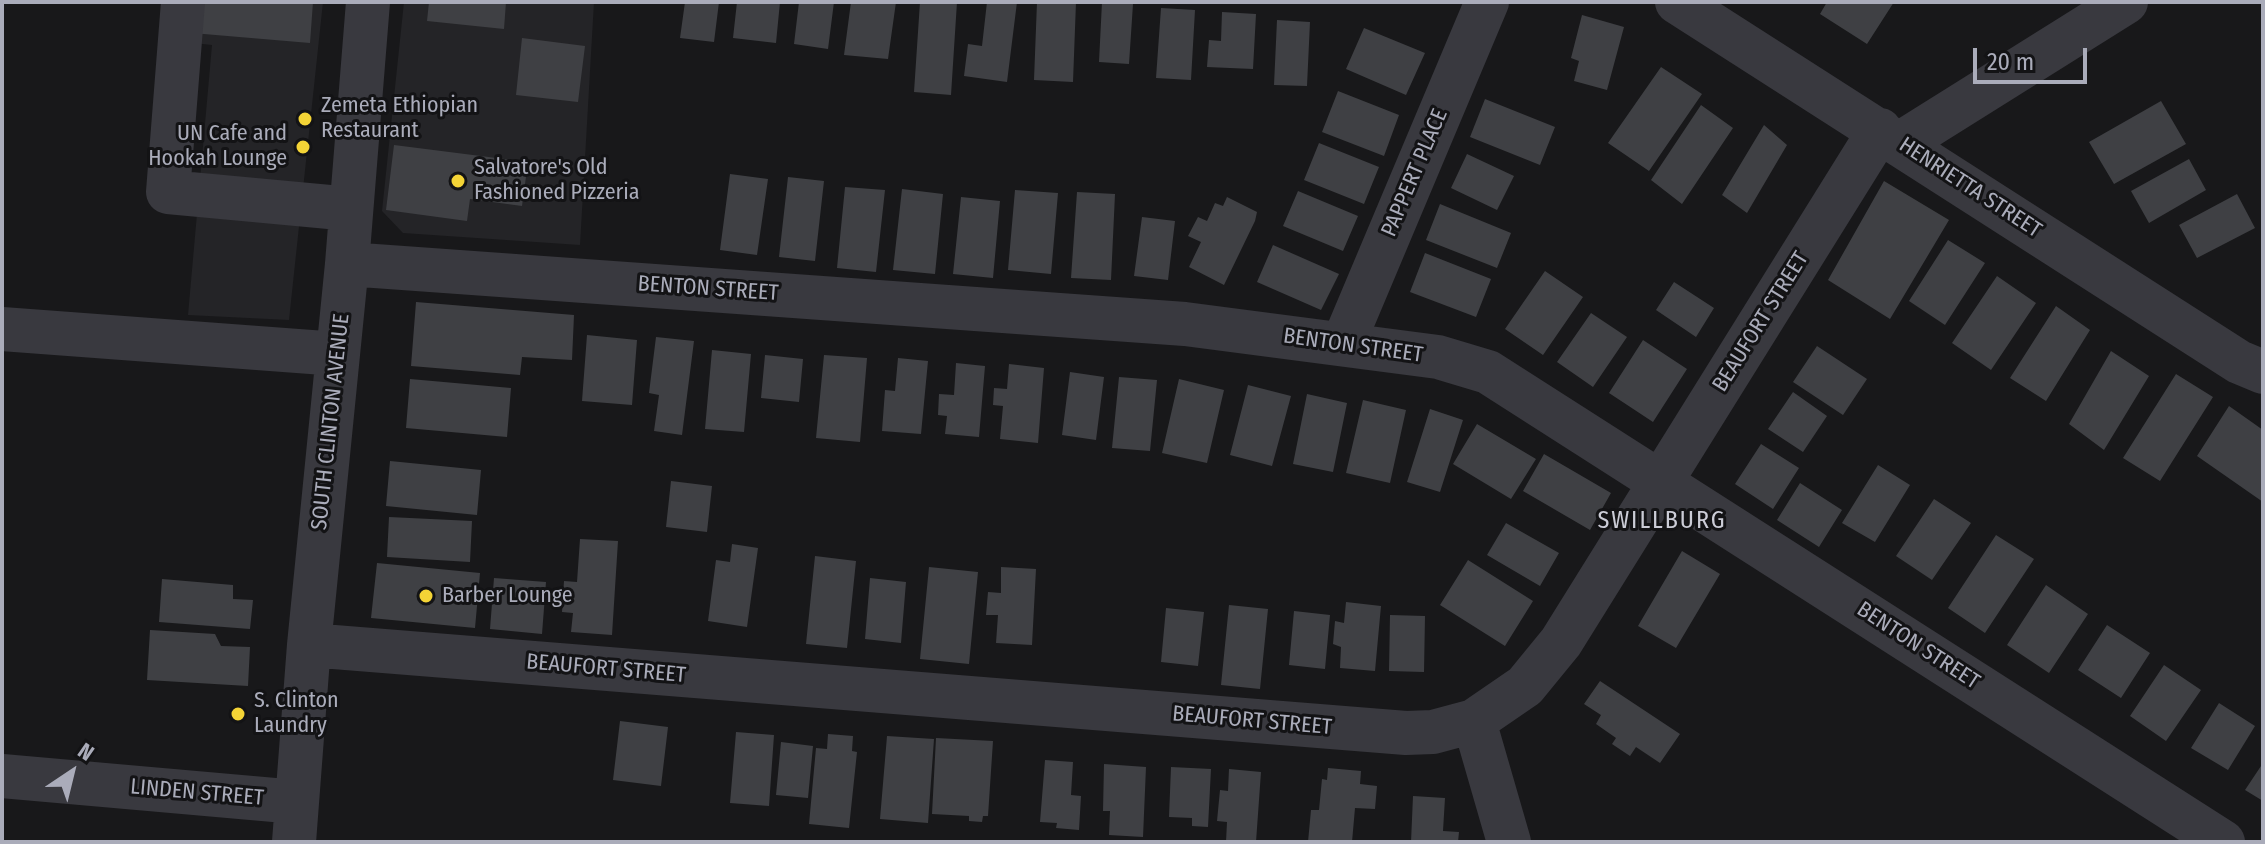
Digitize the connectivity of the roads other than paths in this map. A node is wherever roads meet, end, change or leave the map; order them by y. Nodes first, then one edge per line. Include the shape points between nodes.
1 (183, 2) edge
2 (368, 2) edge
3 (1487, 2) edge
4 (1677, 2) edge
5 (2126, 2) edge
6 (1891, 137) junction
7 (351, 209) junction
8 (347, 264) junction
9 (2, 329) edge
10 (1343, 344) junction
11 (338, 354) junction
12 (2263, 372) edge
13 (1662, 481) junction
14 (309, 645) junction
15 (1474, 721) junction
16 (2, 776) edge
17 (295, 822) edge
18 (1509, 842) edge
19 (2223, 842) edge

1 - 7 street via 168,192
2 - 7 street, SOUTH CLINTON AVENUE
3 - 10 street, PAPPERT PLACE
4 - 6 street, HENRIETTA STREET
5 - 6 street
6 - 12 street, HENRIETTA STREET via 2239,362
6 - 13 street, BEAUFORT STREET
7 - 8 street, SOUTH CLINTON AVENUE
8 - 10 street, BENTON STREET via 1185,324
8 - 11 street, SOUTH CLINTON AVENUE
9 - 11 street
10 - 13 street, BENTON STREET via 1438,357 1488,372
11 - 14 street, SOUTH CLINTON AVENUE
13 - 15 street, BEAUFORT STREET via 1561,642 1525,686
13 - 19 street, BENTON STREET
14 - 15 street, BEAUFORT STREET via 1406,733
14 - 17 street, SOUTH CLINTON AVENUE
15 - 18 street
16 - 17 street, LINDEN STREET

